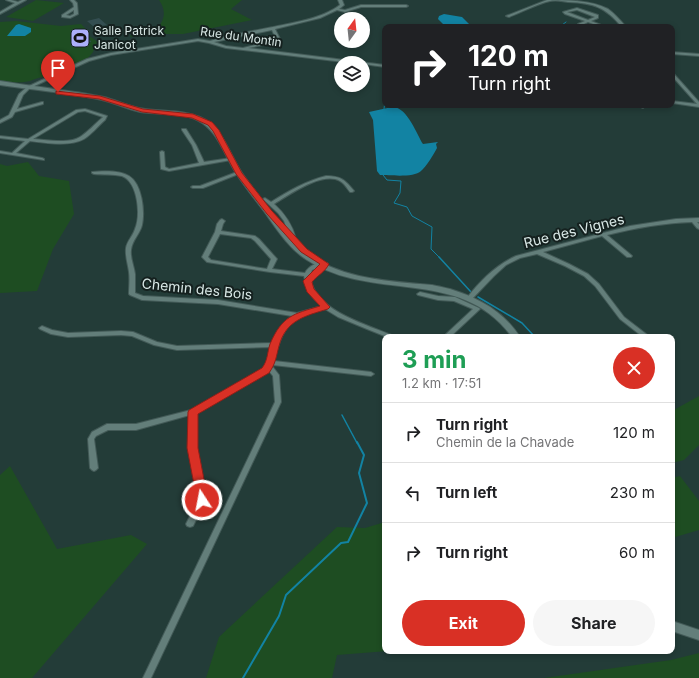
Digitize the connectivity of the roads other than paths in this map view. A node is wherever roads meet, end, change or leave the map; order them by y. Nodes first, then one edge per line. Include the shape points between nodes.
1 (8, 0) edge
2 (24, 0) edge
3 (72, 0) edge
4 (340, 0) edge
5 (550, 0) edge
6 (553, 0) edge
7 (18, 3) junction
8 (406, 6) dead end
9 (74, 8) dead end
10 (338, 10) junction
11 (0, 13) edge
12 (508, 16) dead end
13 (588, 21) junction
14 (581, 24) edge
15 (596, 24) edge
16 (621, 24) edge
17 (273, 28) junction
18 (210, 42) junction
19 (241, 49) junction
20 (675, 53) edge
21 (699, 54) edge
22 (334, 60) edge
23 (370, 64) edge
24 (382, 66) edge
25 (675, 77) edge
26 (0, 83) edge
27 (28, 88) junction
28 (42, 102) dead end
29 (675, 102) edge
30 (699, 105) edge
31 (14, 111) junction
32 (0, 122) edge
33 (184, 130) dead end
34 (0, 137) edge
35 (30, 140) junction
36 (0, 152) edge
37 (162, 152) dead end
38 (13, 154) junction
39 (42, 159) dead end
40 (231, 159) junction
41 (202, 164) junction
42 (94, 173) dead end
43 (239, 174) junction
44 (193, 187) dead end
45 (352, 191) dead end
46 (265, 199) dead end
47 (271, 204) junction
48 (279, 210) junction
49 (269, 213) junction
50 (696, 220) edge
51 (222, 221) dead end
52 (699, 228) edge
53 (218, 232) junction
54 (604, 235) junction
55 (293, 239) junction
56 (538, 252) junction
57 (629, 256) dead end
58 (322, 265) junction
59 (269, 270) junction
60 (307, 275) junction
61 (308, 281) junction
62 (420, 294) dead end
63 (470, 298) junction
64 (325, 307) junction
65 (297, 315) junction
66 (42, 328) dead end
67 (385, 334) edge
68 (449, 334) edge
69 (514, 334) edge
70 (643, 334) edge
71 (275, 345) junction
72 (270, 365) junction
73 (371, 374) dead end
74 (193, 412) junction
75 (94, 468) dead end
76 (190, 524) dead end
77 (675, 627) edge
78 (699, 636) edge
79 (147, 678) edge

1 - 7 street
2 - 7 street
3 - 9 street via 75,3
4 - 10 street via 342,6
5 - 12 street
6 - 16 street via 598,6
7 - 11 street
8 - 10 street via 361,6 345,11
10 - 17 street via 292,25
13 - 13 street via 566,13 565,12 577,8 597,16
13 - 14 street
13 - 15 street
17 - 18 street
17 - 19 street via 277,41
18 - 19 street, Rue du Montin
18 - 27 street, Rue du Montin via 186,41 99,56
19 - 22 street, Rue du Montin
20 - 21 street
23 - 24 street, Rue du Montin
25 - 30 street
26 - 27 street
27 - 31 street via 18,97
27 - 40 street via 100,98 142,111 198,118 210,123 216,130
28 - 31 street
29 - 30 street
31 - 32 street via 11,116
33 - 41 street
34 - 35 street
35 - 35 street via 72,142 78,140 105,116 85,110 77,111
35 - 38 street
36 - 38 street
37 - 41 street via 163,168 169,170
38 - 39 street
40 - 41 street
40 - 43 street
42 - 65 street, Chemin des Bois via 126,176 136,188 139,197 141,219 138,231 129,244 132,294 142,298 218,302
43 - 44 street via 201,187
43 - 49 street
45 - 47 street via 341,179 326,176
46 - 47 street
47 - 48 street
48 - 49 street
48 - 55 street via 291,227
49 - 55 street
49 - 58 street via 294,247
50 - 52 street
50 - 54 street, Rue des Vignes via 670,222
51 - 53 street
53 - 59 street via 257,240 274,259
53 - 59 street via 205,257 208,261
54 - 56 street, Rue des Vignes
54 - 57 street
55 - 58 street
56 - 63 street, Rue des Vignes via 507,261
56 - 70 street via 586,275 597,285 622,318
58 - 60 street via 313,267
58 - 61 street
58 - 63 street via 350,277 434,288
59 - 60 street
60 - 61 street
61 - 64 street via 310,290
62 - 68 street via 455,299 477,309
63 - 69 street via 503,320
64 - 65 street
64 - 67 street
65 - 71 street via 286,324
66 - 71 street via 68,334 133,334 156,344 178,348
71 - 72 street
72 - 73 street
72 - 74 street via 266,370
72 - 79 street via 276,375 278,402
74 - 75 street via 136,427 107,427 94,434 91,439
74 - 76 street via 192,448 202,500
77 - 78 street

